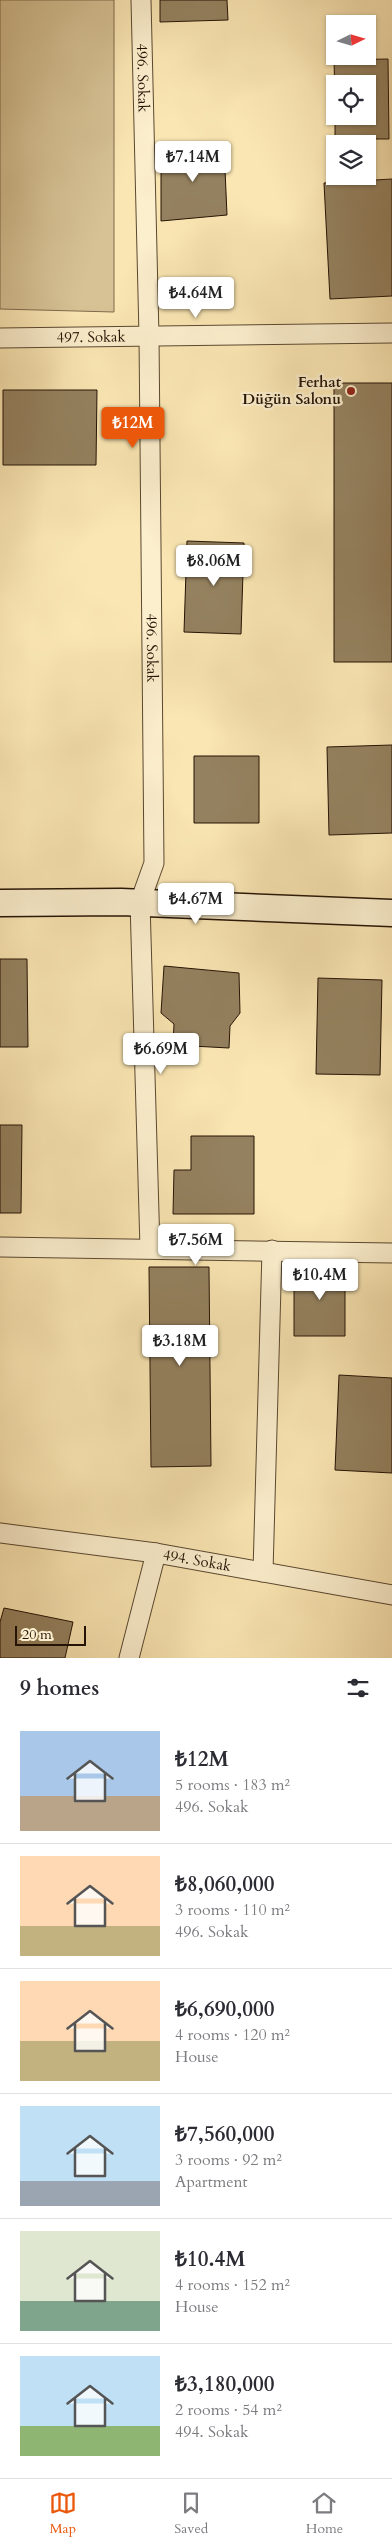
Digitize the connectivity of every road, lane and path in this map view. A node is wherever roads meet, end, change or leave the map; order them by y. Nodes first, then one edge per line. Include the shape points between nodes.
1 (141, 0) edge
2 (392, 333) edge
3 (149, 336) junction
4 (0, 338) edge
5 (140, 902) junction
6 (0, 903) edge
7 (392, 913) edge
8 (0, 1247) edge
9 (150, 1248) junction
10 (272, 1250) junction
11 (392, 1252) edge
12 (0, 1533) edge
13 (156, 1553) junction
14 (263, 1572) junction
15 (392, 1595) edge
16 (129, 1658) edge

1 - 3 street, 496. Sokak
2 - 3 street, 497. Sokak
3 - 4 street, 497. Sokak
3 - 5 street, 496. Sokak via 154,863
5 - 6 street
5 - 7 street
5 - 9 street
8 - 9 street
9 - 10 street
10 - 11 street
10 - 14 street
12 - 13 street, 494. Sokak
13 - 14 street, 494. Sokak
13 - 16 street
14 - 15 street, 494. Sokak

